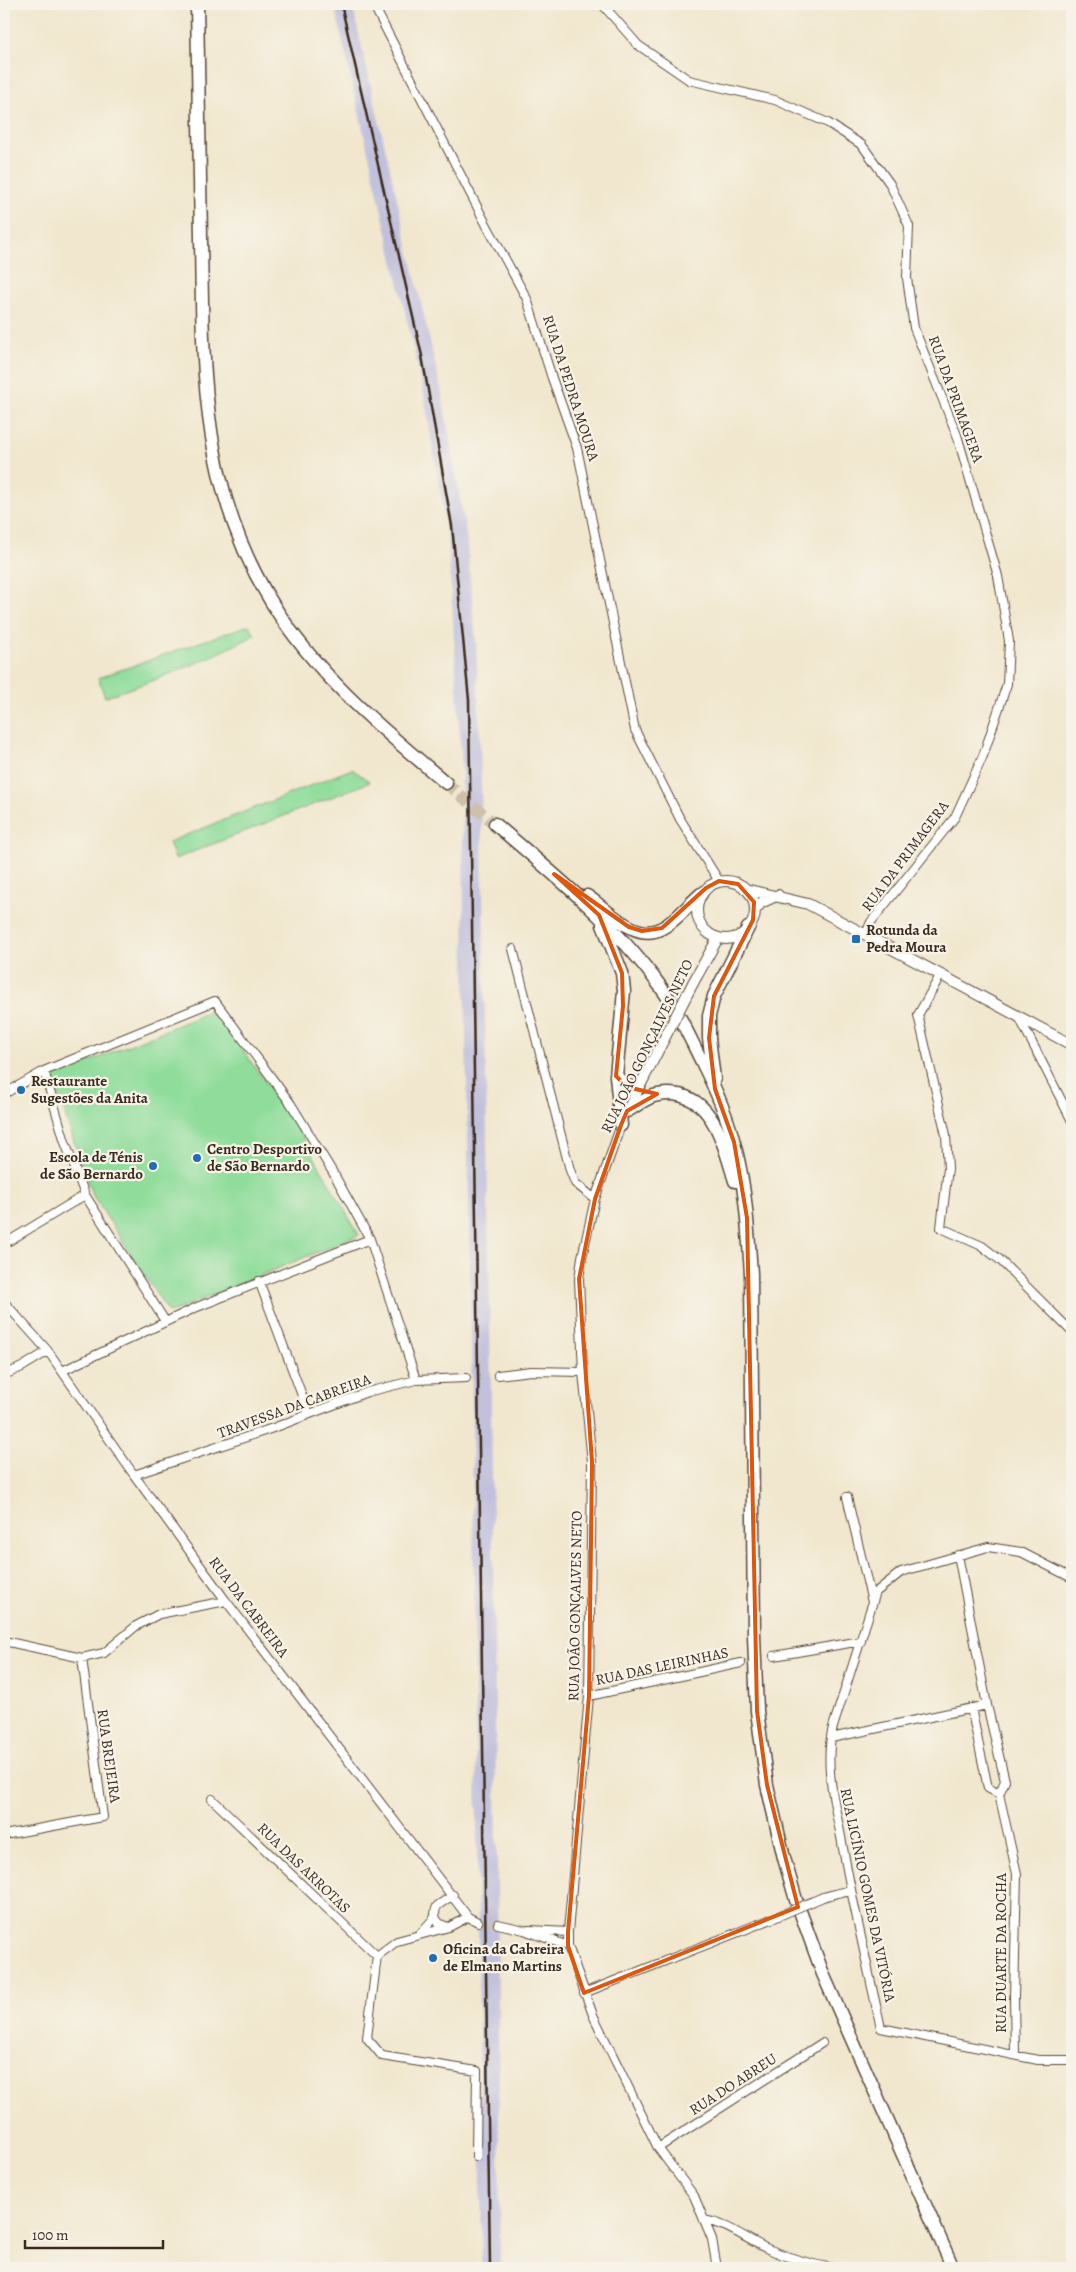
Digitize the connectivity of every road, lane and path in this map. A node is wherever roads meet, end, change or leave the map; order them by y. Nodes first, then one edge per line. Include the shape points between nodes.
1 (196, 4) edge
2 (373, 4) edge
3 (602, 4) edge
4 (446, 782) tunnel mouth
5 (495, 824) tunnel mouth
6 (554, 874) junction
7 (720, 882) junction
8 (746, 889) junction
9 (701, 894) junction
10 (778, 895) junction
11 (755, 910) junction
12 (598, 915) junction
13 (748, 928) junction
14 (866, 934) junction
15 (718, 938) junction
16 (513, 949) dead end
17 (941, 974) junction
18 (1019, 1017) junction
19 (1072, 1045) edge
20 (44, 1071) junction
21 (616, 1076) junction
22 (641, 1084) junction
23 (715, 1089) junction
24 (4, 1094) edge
25 (656, 1095) junction
26 (627, 1111) junction
27 (1072, 1121) edge
28 (621, 1126) junction
29 (85, 1195) junction
30 (595, 1198) junction
31 (747, 1218) junction
32 (370, 1239) junction
33 (4, 1244) edge
34 (259, 1281) junction
35 (4, 1302) edge
36 (165, 1321) junction
37 (1072, 1332) edge
38 (48, 1351) junction
39 (62, 1371) junction
40 (583, 1372) junction
41 (4, 1375) edge
42 (498, 1375) dead end
43 (466, 1378) dead end
44 (416, 1380) junction
45 (309, 1414) junction
46 (134, 1475) junction
47 (847, 1497) dead end
48 (958, 1555) junction
49 (1072, 1578) edge
50 (226, 1601) junction
51 (872, 1607) junction
52 (4, 1641) edge
53 (860, 1641) junction
54 (774, 1656) dead end
55 (82, 1658) junction
56 (741, 1663) dead end
57 (590, 1696) junction
58 (987, 1705) junction
59 (971, 1708) junction
60 (831, 1738) junction
61 (999, 1794) junction
62 (212, 1799) dead end
63 (4, 1835) edge
64 (850, 1890) junction
65 (453, 1895) junction
66 (435, 1917) junction
67 (468, 1917) junction
68 (478, 1922) tunnel mouth
69 (498, 1924) tunnel mouth
70 (449, 1927) junction
71 (524, 1930) junction
72 (568, 1932) junction
73 (420, 1934) junction
74 (568, 1946) junction
75 (377, 1956) junction
76 (584, 1993) junction
77 (822, 2043) dead end
78 (1015, 2054) junction
79 (1072, 2060) edge
80 (658, 2148) junction
81 (476, 2157) dead end
82 (704, 2220) junction
83 (717, 2268) edge
84 (832, 2268) edge
85 (953, 2268) edge

1 - 4 main road via 205,399 218,473 238,534 272,602 292,632 361,709
2 - 7 street, RUA DA PEDRA MOURA via 527,299 577,448 635,730 680,819
3 - 14 street, RUA DA PRIMAGERA via 638,45 689,80 775,100 828,124 862,145 890,184 909,226 907,278 914,328 957,434 998,576 1009,641 1007,684 983,756 955,817 871,922
5 - 6 main road
6 - 9 main road via 629,927 642,931 662,928
6 - 12 main road
7 - 8 street via 729,881
7 - 9 street via 712,884
8 - 10 street
8 - 11 street
9 - 15 street via 696,912 698,921 703,929
10 - 11 street via 761,903
10 - 14 street via 808,904
11 - 13 street
12 - 21 main road via 622,973 624,991
12 - 23 main road via 660,986 687,1031
13 - 15 street via 735,938
13 - 23 main road via 714,996 709,1016
14 - 17 street
15 - 22 street, RUA JOÃO GONÇALVES NETO, bridge
16 - 30 street via 570,1170 575,1183
17 - 18 street
17 - 37 street via 918,1015 946,1135 948,1168 940,1228 982,1246 1000,1260
18 - 19 street
18 - 27 street
20 - 24 street
20 - 29 street
20 - 32 street via 215,1001 291,1104
21 - 22 main road via 627,1087
21 - 28 main road
22 - 25 main road
22 - 26 street, RUA JOÃO GONÇALVES NETO
23 - 31 main road via 734,1142
25 - 26 main road
25 - 31 main road via 674,1094 691,1098 706,1110 718,1132
26 - 28 street, RUA JOÃO GONÇALVES NETO
28 - 30 street, RUA JOÃO GONÇALVES NETO
29 - 33 street
29 - 36 street
30 - 40 street, RUA JOÃO GONÇALVES NETO via 579,1279
31 - 85 main road via 751,1274 756,1692 767,1785 796,1900 823,1974
32 - 34 street
32 - 44 street
34 - 36 street
34 - 45 street
35 - 38 street, RUA DA CABREIRA
36 - 39 street
38 - 39 street, RUA DA CABREIRA
38 - 41 street
39 - 46 street, RUA DA CABREIRA
40 - 42 street via 531,1371
40 - 57 street, RUA JOÃO GONÇALVES NETO via 592,1462
43 - 44 street, TRAVESSA DA CABREIRA
44 - 45 street, TRAVESSA DA CABREIRA via 367,1392
45 - 46 street, TRAVESSA DA CABREIRA
46 - 50 street, RUA DA CABREIRA
47 - 51 street
48 - 49 street via 988,1547 1021,1552
48 - 51 street via 901,1572 876,1592
48 - 58 street
50 - 55 street via 159,1614 136,1626 104,1653
50 - 65 street, RUA DA CABREIRA
51 - 53 street
52 - 55 street
53 - 54 street
53 - 60 street, RUA LICÍNIO GOMES DA VITÓRIA
55 - 63 street, RUA BREJEIRA via 103,1816
56 - 57 street, RUA DAS LEIRINHAS
57 - 72 street, RUA JOÃO GONÇALVES NETO
58 - 59 street
58 - 61 street via 1005,1781
59 - 60 street
59 - 61 street via 988,1788
60 - 64 street, RUA LICÍNIO GOMES DA VITÓRIA via 830,1778
61 - 78 street, RUA DUARTE DA ROCHA via 1017,1874
62 - 75 street, RUA DAS ARROTAS
64 - 76 street, bridge via 823,1897
64 - 78 street, RUA LICÍNIO GOMES DA VITÓRIA via 881,2028
65 - 66 street via 437,1906
65 - 67 street, RUA DA CABREIRA
66 - 70 street via 443,1926
66 - 73 street
67 - 68 street, RUA DA CABREIRA
67 - 70 street
69 - 71 street
70 - 73 street
71 - 72 street
71 - 74 street
72 - 74 street, RUA JOÃO GONÇALVES NETO
73 - 75 street via 397,1941
74 - 76 street, RUA JOÃO GONÇALVES NETO
75 - 81 street via 367,2038 382,2056 477,2070
76 - 80 street, RUA JOÃO GONÇALVES NETO
77 - 80 street, RUA DO ABREU
78 - 79 street via 1038,2060
80 - 82 street, RUA JOÃO GONÇALVES NETO via 694,2196
82 - 83 street, RUA JOÃO GONÇALVES NETO via 712,2239
82 - 84 street via 719,2222 767,2249

